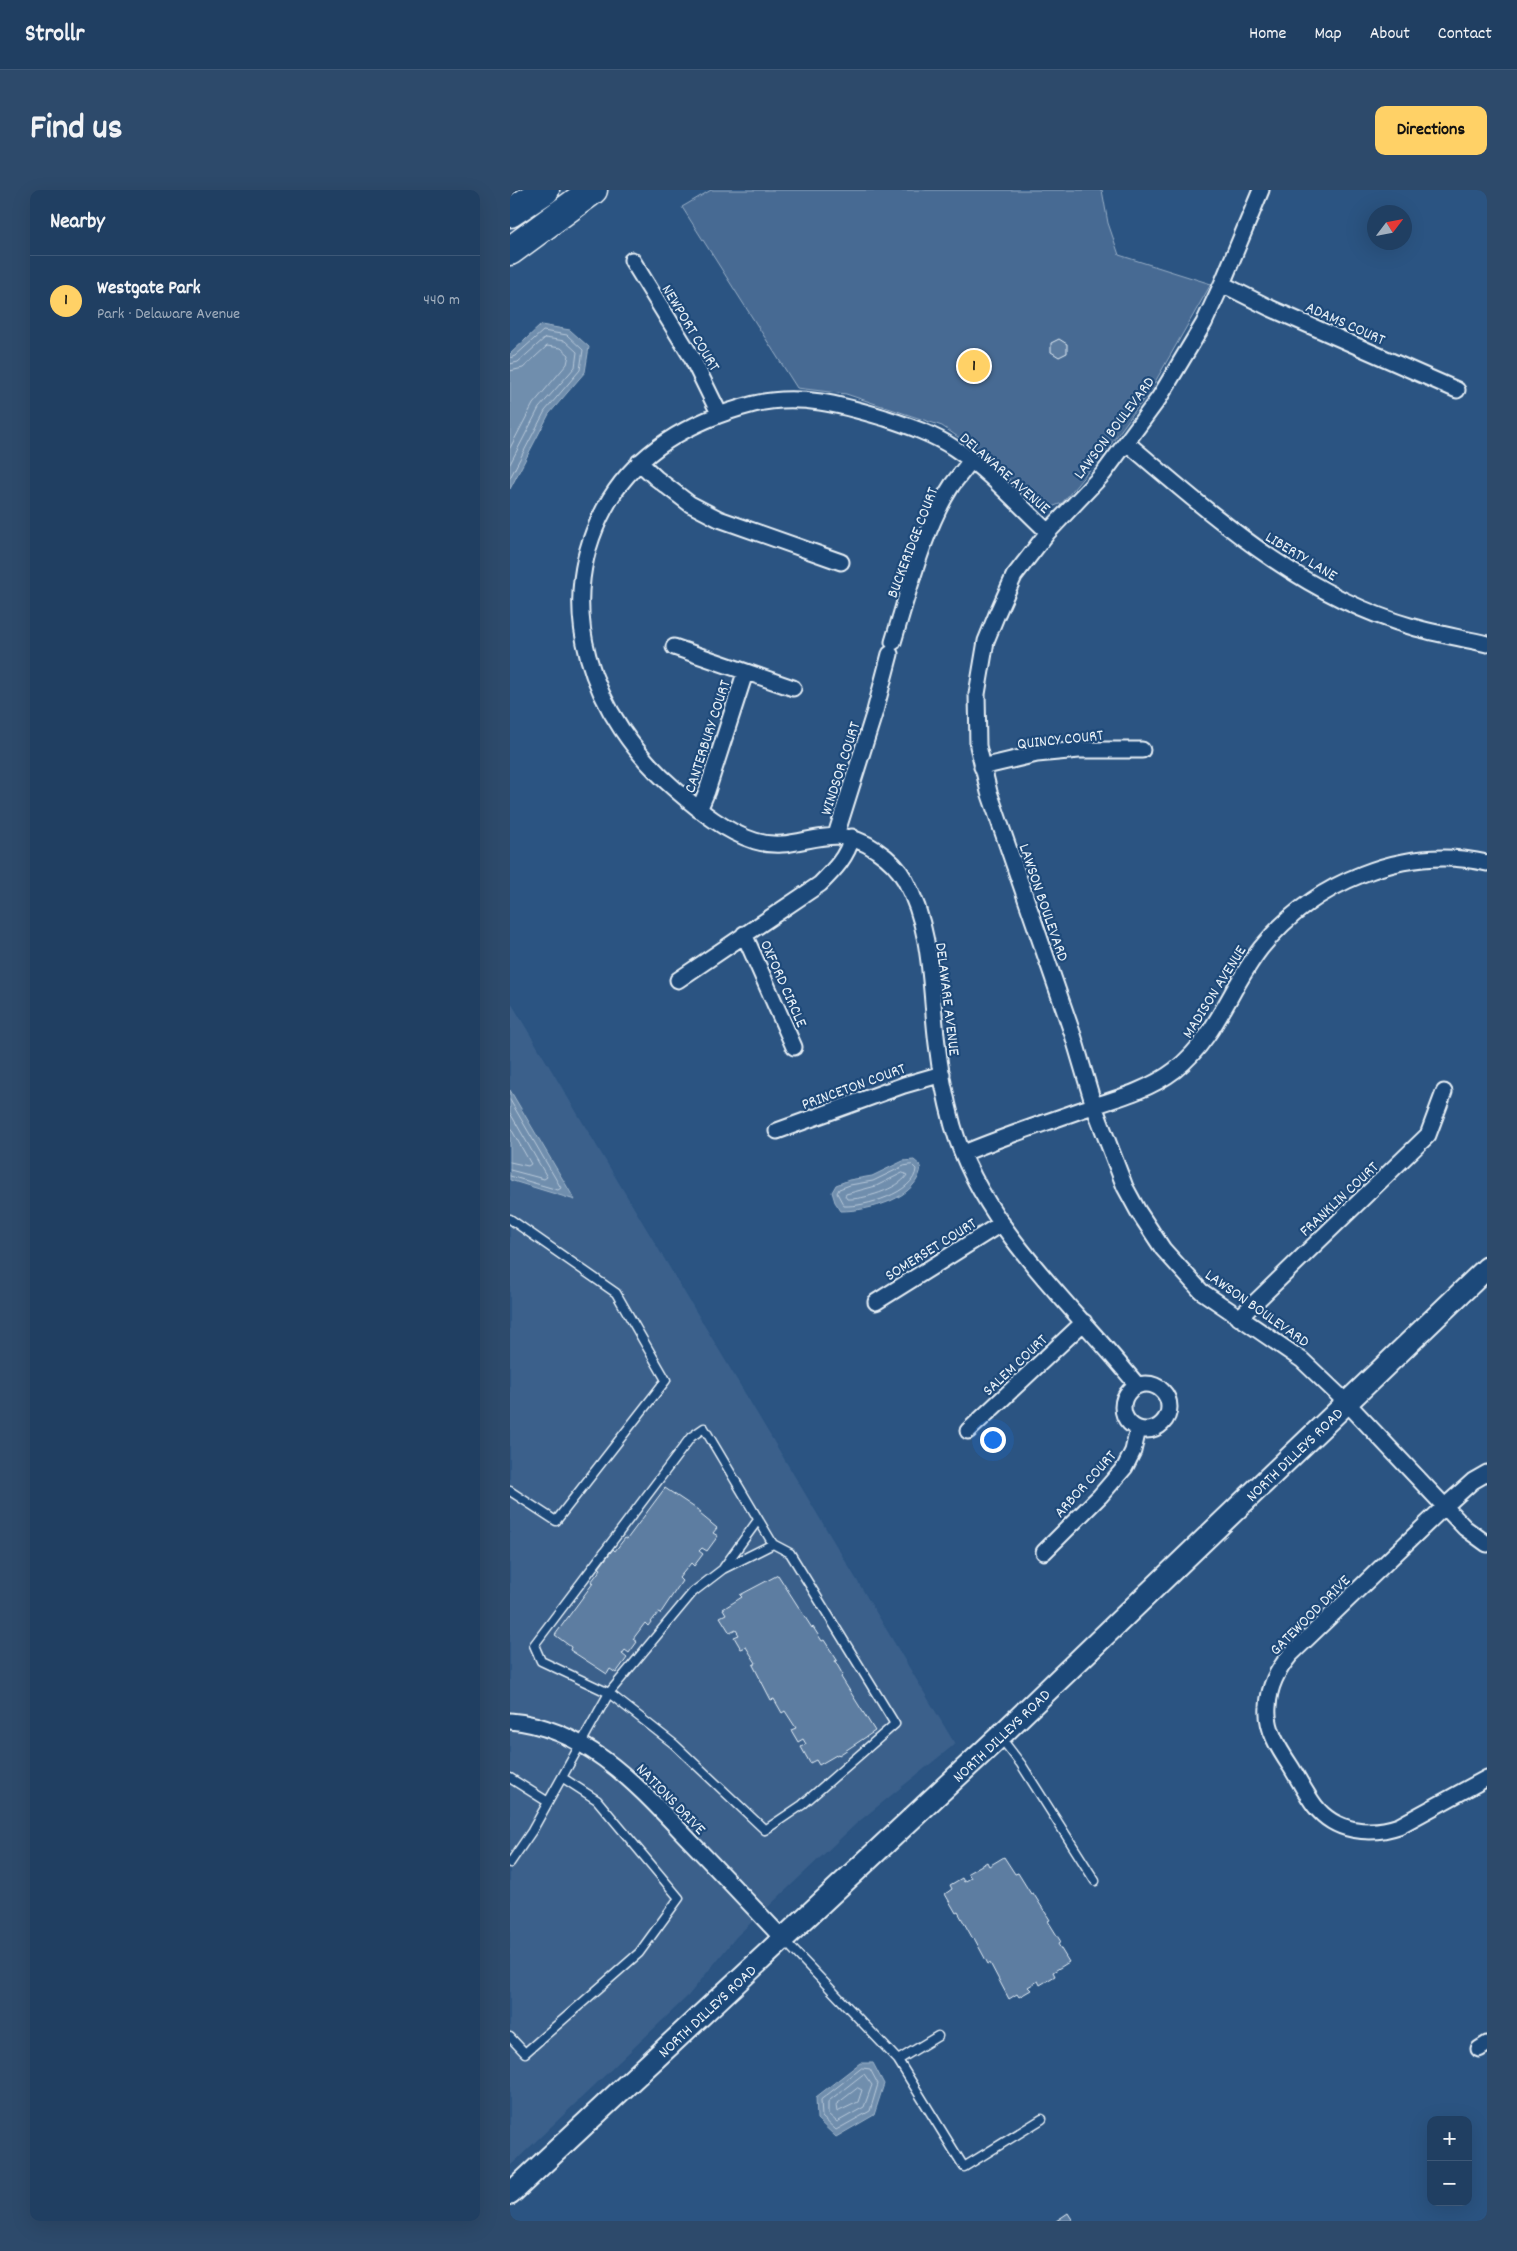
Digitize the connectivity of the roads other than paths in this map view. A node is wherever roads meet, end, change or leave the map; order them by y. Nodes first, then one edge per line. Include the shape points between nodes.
1 (545, 190) edge
2 (593, 190) edge
3 (1261, 190) edge
4 (510, 213) edge
5 (510, 251) edge
6 (632, 260) dead end
7 (1222, 284) junction
8 (1457, 390) dead end
9 (719, 413) junction
10 (1127, 443) junction
11 (971, 460) junction
12 (639, 462) junction
13 (1048, 532) junction
14 (841, 562) dead end
15 (1487, 644) edge
16 (674, 646) dead end
17 (745, 673) junction
18 (793, 688) dead end
19 (876, 711) joint
20 (1142, 750) dead end
21 (982, 767) junction
22 (699, 810) junction
23 (836, 835) junction
24 (852, 837) junction
25 (1487, 863) edge
26 (744, 934) junction
27 (678, 980) dead end
28 (794, 1047) dead end
29 (942, 1074) junction
30 (1444, 1092) dead end
31 (1094, 1106) junction
32 (777, 1131) dead end
33 (964, 1153) junction
34 (510, 1219) edge
35 (1002, 1223) junction
36 (1487, 1268) edge
37 (876, 1302) dead end
38 (1239, 1318) junction
39 (1084, 1322) junction
40 (1137, 1385) junction
41 (1347, 1403) junction
42 (1138, 1429) junction
43 (968, 1431) dead end
44 (1487, 1473) edge
45 (510, 1491) edge
46 (1444, 1507) junction
47 (758, 1520) junction
48 (773, 1544) junction
49 (1487, 1544) edge
50 (1044, 1552) dead end
51 (723, 1569) junction
52 (609, 1693) junction
53 (510, 1721) edge
54 (999, 1737) junction
55 (580, 1743) junction
56 (510, 1778) edge
57 (562, 1778) junction
58 (1487, 1778) edge
59 (548, 1802) junction
60 (510, 1863) edge
61 (1095, 1881) dead end
62 (784, 1940) junction
63 (938, 2036) dead end
64 (510, 2037) edge
65 (898, 2060) junction
66 (1042, 2118) dead end
67 (510, 2194) edge

1 - 4 highway
2 - 5 highway
3 - 7 street, LAWSON BOULEVARD
6 - 9 street, NEWPORT COURT via 690,356
7 - 8 street, ADAMS COURT
7 - 10 street, LAWSON BOULEVARD via 1204,322 1159,398
9 - 11 street, DELAWARE AVENUE via 770,400 838,403 924,432
9 - 12 street, DELAWARE AVENUE via 652,450
10 - 13 street, LAWSON BOULEVARD via 1103,474
10 - 15 street, LIBERTY LANE via 1223,523 1300,578 1356,606 1412,627
11 - 13 street, DELAWARE AVENUE
11 - 19 street, BUCKERIDGE COURT via 951,486 933,524 910,585
12 - 14 street via 690,504 719,519
12 - 22 street, DELAWARE AVENUE via 616,489 606,507 587,556 581,594 588,661 615,720 646,760
13 - 21 street, LAWSON BOULEVARD via 1014,576 986,641 977,694 976,723
16 - 17 street, CANTERBURY COURT
17 - 18 street, CANTERBURY COURT
17 - 22 street, CANTERBURY COURT
19 - 23 street, WINDSOR COURT
20 - 21 street, QUINCY COURT via 1037,754
21 - 31 street, LAWSON BOULEVARD
22 - 23 street, DELAWARE AVENUE via 734,832 756,841 788,843
23 - 24 street, DELAWARE AVENUE
24 - 26 street, OXFORD CIRCLE via 845,854 820,884
24 - 29 street, DELAWARE AVENUE via 863,841 896,866 918,911 929,959
25 - 31 street, MADISON AVENUE via 1425,859 1376,869 1322,894 1287,920 1261,948 1208,1037 1194,1053 1173,1072 1142,1089
26 - 27 street, OXFORD CIRCLE
26 - 28 street, OXFORD CIRCLE
29 - 32 street, PRINCETON COURT via 904,1084
29 - 33 street, DELAWARE AVENUE via 954,1128
30 - 38 street, FRANKLIN COURT via 1428,1135
31 - 33 street, MADISON AVENUE
31 - 38 street, LAWSON BOULEVARD via 1125,1187 1163,1249 1201,1291
33 - 35 street, DELAWARE AVENUE
34 - 45 lane via 616,1293 666,1380 556,1522
35 - 37 street, SOMERSET COURT
35 - 39 street, DELAWARE AVENUE via 1025,1255
36 - 41 street, NORTH DILLEYS ROAD
38 - 41 street, LAWSON BOULEVARD via 1302,1360
39 - 40 street, DELAWARE AVENUE
39 - 43 street, SALEM COURT
40 - 42 street via 1127,1394 1123,1404 1125,1418
40 - 42 street via 1151,1384 1160,1389 1169,1405 1168,1416 1155,1429
41 - 46 street, LAWSON BOULEVARD
41 - 54 street, NORTH DILLEYS ROAD
42 - 50 street, ARBOR COURT via 1125,1467
44 - 46 street, GATEWOOD DRIVE via 1473,1480
46 - 49 street, LAWSON BOULEVARD
46 - 58 street, GATEWOOD DRIVE via 1290,1655 1271,1685 1269,1726 1278,1747 1316,1807 1329,1820 1347,1828 1364,1832 1388,1830
47 - 48 lane
47 - 51 lane
47 - 52 lane via 704,1428 691,1436 534,1645 541,1661
48 - 51 lane
48 - 52 lane via 790,1553 895,1724 802,1805 765,1830 674,1744
51 - 52 lane via 693,1592
52 - 55 lane
53 - 55 street, NATIONS DRIVE via 536,1726
54 - 61 lane via 1021,1764
54 - 62 street, NORTH DILLEYS ROAD
55 - 57 lane
55 - 62 street, NATIONS DRIVE via 628,1777
56 - 59 lane
57 - 59 lane
57 - 64 lane via 597,1800 679,1898 639,1953 525,2053
59 - 60 lane
62 - 65 lane
62 - 67 street, NORTH DILLEYS ROAD
63 - 65 lane
65 - 66 lane via 964,2167

